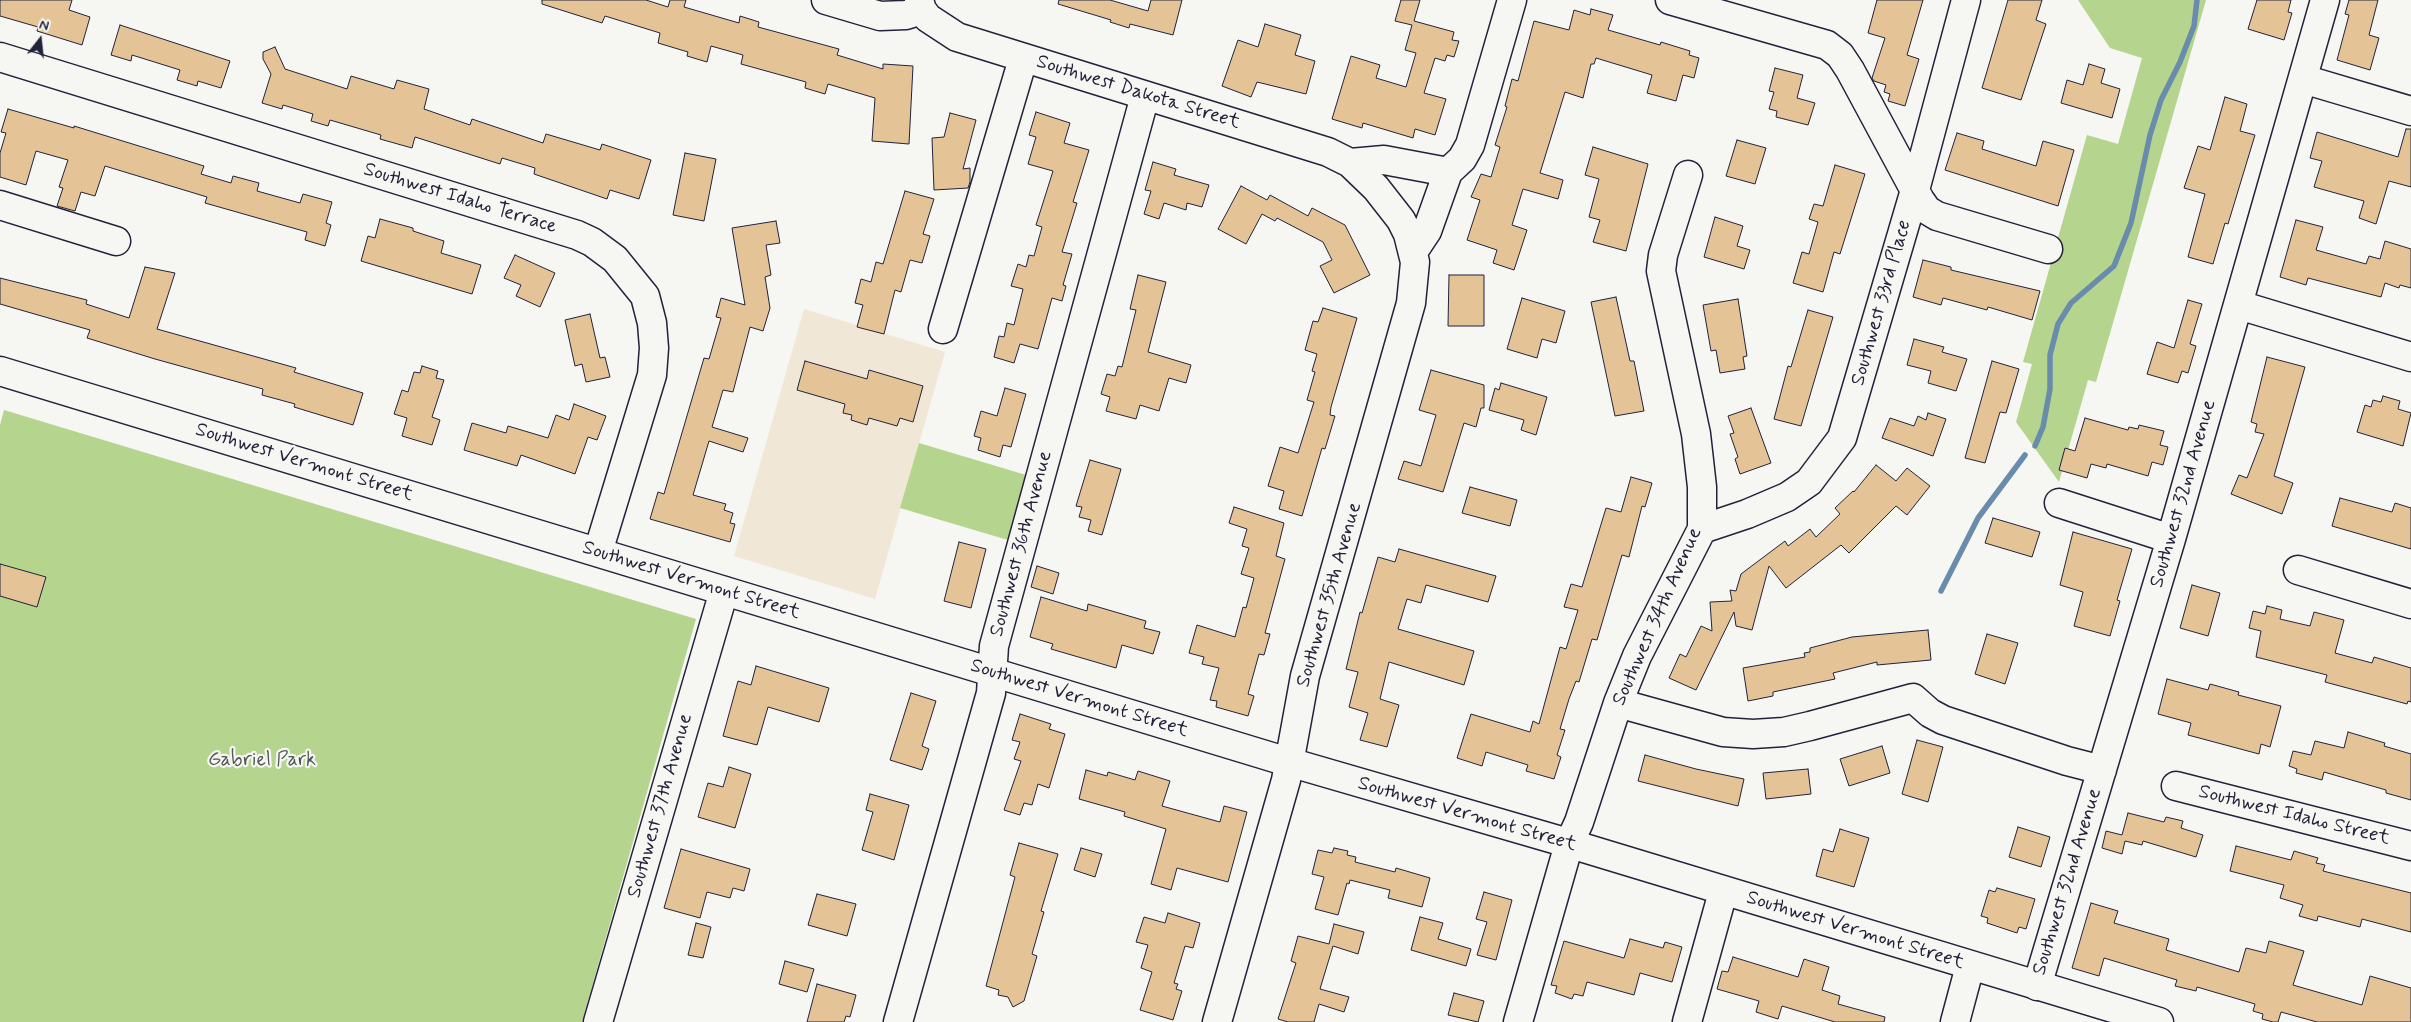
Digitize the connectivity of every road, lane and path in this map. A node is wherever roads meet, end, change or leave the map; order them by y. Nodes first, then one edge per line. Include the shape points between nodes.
1 (826, 0) edge
2 (1512, 0) edge
3 (1670, 0) edge
4 (1966, 0) edge
5 (2325, 0) edge
6 (921, 5) edge
7 (0, 57) edge
8 (1023, 59) junction
9 (2302, 79) junction
10 (1145, 96) junction
11 (2411, 111) edge
12 (1350, 163) junction
13 (1448, 172) junction
14 (1688, 175) dead end
15 (1915, 190) junction
16 (0, 205) edge
17 (116, 241) dead end
18 (2048, 249) dead end
19 (1413, 252) junction
20 (2239, 305) junction
21 (943, 329) dead end
22 (2411, 357) edge
23 (0, 371) edge
24 (2059, 503) dead end
25 (1702, 528) junction
26 (2171, 539) junction
27 (598, 552) junction
28 (2298, 570) dead end
29 (724, 591) junction
30 (2411, 604) edge
31 (992, 673) junction
32 (1618, 703) junction
33 (1289, 762) junction
34 (2102, 770) junction
35 (2176, 786) dead end
36 (1569, 844) junction
37 (2411, 846) edge
38 (1724, 892) junction
39 (1970, 966) junction
40 (2037, 986) junction
41 (598, 1022) edge
42 (898, 1022) edge
43 (1217, 1022) edge
44 (1518, 1022) edge
45 (1687, 1022) edge
46 (1955, 1022) edge
47 (2159, 1022) edge

1 - 6 street, Southwest Dakota Street via 880,16 906,15
2 - 13 street via 1470,145 1462,160
3 - 15 street via 1827,45 1850,70
4 - 15 street, Southwest 33rd Place
5 - 9 street, Southwest 32nd Avenue
6 - 8 street, Southwest Dakota Street via 935,24 957,37
7 - 27 street, Southwest Idaho Terrace via 577,235 615,259 645,296 654,348 652,375
8 - 10 street, Southwest Dakota Street
8 - 21 street
9 - 11 street
9 - 20 street, Southwest 32nd Avenue
10 - 12 street, Southwest Dakota Street via 1328,152
10 - 31 street, Southwest 36th Avenue via 994,646
12 - 13 street via 1384,160
12 - 19 street, Southwest Dakota Street via 1376,188 1400,220
13 - 19 street via 1427,231
14 - 25 street, Southwest 34th Avenue via 1661,271 1696,434 1702,487
15 - 18 street via 1927,210 1937,216
15 - 25 street, Southwest 33rd Place via 1842,438 1809,482 1787,497
16 - 17 street
19 - 33 street, Southwest 35th Avenue via 1414,285 1410,303 1305,676
20 - 22 street
20 - 26 street, Southwest 32nd Avenue
23 - 27 street, Southwest Vermont Street
24 - 26 street
25 - 32 street, Southwest 34th Avenue via 1637,656
26 - 34 street, Southwest 32nd Avenue
27 - 29 street, Southwest Vermont Street
28 - 30 street
29 - 31 street, Southwest Vermont Street
29 - 41 street, Southwest 37th Avenue
31 - 33 street, Southwest Vermont Street
31 - 42 street, Southwest 36th Avenue via 991,693
32 - 34 street via 1714,730 1753,734 1784,732 1913,698 1943,720
32 - 36 street, Southwest 34th Avenue
33 - 36 street, Southwest Vermont Street
33 - 43 street, Southwest 35th Avenue
34 - 40 street, Southwest 32nd Avenue
35 - 37 street, Southwest Idaho Street
36 - 38 street, Southwest Vermont Street
36 - 44 street, Southwest 34th Avenue
38 - 39 street, Southwest Vermont Street
38 - 45 street
39 - 40 street, Southwest Vermont Street
39 - 46 street
40 - 47 street, Southwest Vermont Street

